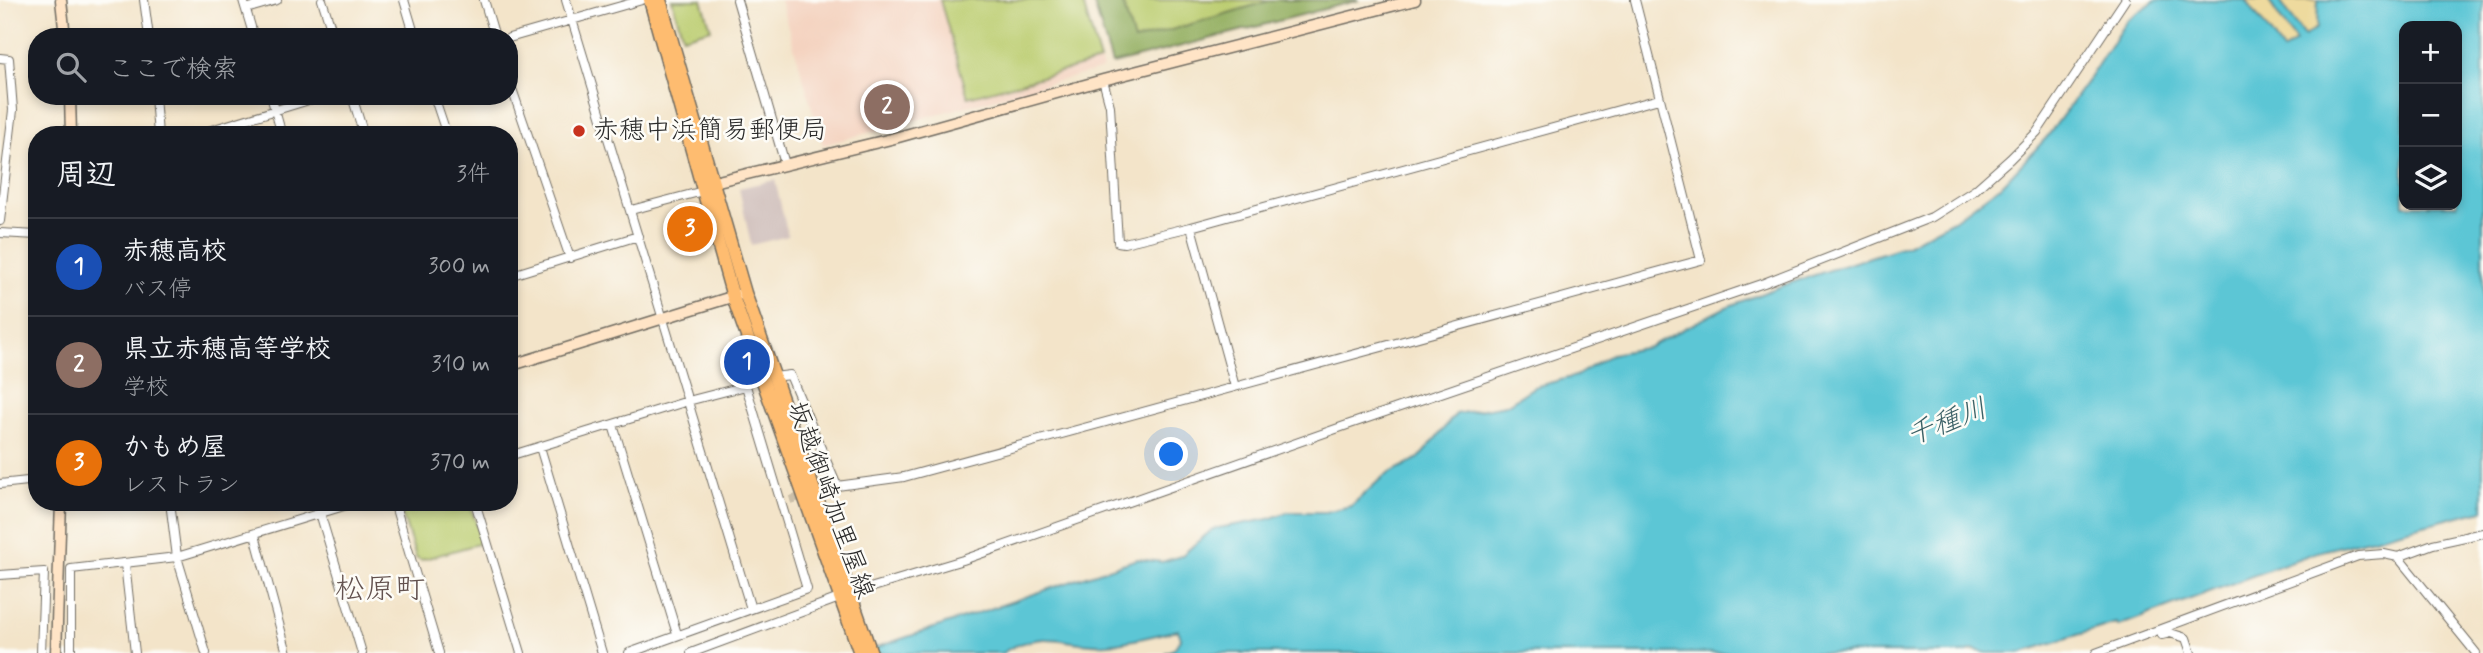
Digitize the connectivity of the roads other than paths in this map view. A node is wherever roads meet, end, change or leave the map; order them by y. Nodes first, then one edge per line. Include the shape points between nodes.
1 (61, 0) edge
2 (144, 0) edge
3 (277, 0) edge
4 (322, 0) edge
5 (404, 0) edge
6 (484, 0) edge
7 (566, 0) edge
8 (642, 0) edge
9 (650, 0) edge
10 (660, 0) edge
11 (737, 0) edge
12 (1415, 0) edge
13 (1635, 0) edge
14 (2125, 0) edge
15 (244, 5) edge
16 (572, 20) junction
17 (64, 28) edge
18 (148, 28) edge
19 (251, 28) edge
20 (331, 28) edge
21 (412, 28) edge
22 (492, 28) edge
23 (518, 35) edge
24 (0, 58) edge
25 (1102, 80) junction
26 (1659, 99) junction
27 (70, 105) edge
28 (156, 105) edge
29 (273, 105) edge
30 (294, 105) edge
31 (355, 105) edge
32 (437, 105) edge
33 (518, 105) edge
34 (275, 111) junction
35 (71, 126) edge
36 (157, 126) edge
37 (225, 126) edge
38 (279, 126) edge
39 (361, 126) edge
40 (444, 126) edge
41 (786, 164) junction
42 (714, 182) junction
43 (703, 191) junction
44 (631, 210) junction
45 (0, 220) edge
46 (1191, 227) junction
47 (0, 233) edge
48 (28, 235) edge
49 (638, 236) junction
50 (570, 258) junction
51 (518, 273) edge
52 (739, 295) junction
53 (663, 319) junction
54 (518, 363) edge
55 (769, 379) junction
56 (746, 386) junction
57 (1235, 387) junction
58 (688, 401) junction
59 (613, 425) junction
60 (540, 447) junction
61 (518, 453) edge
62 (28, 481) edge
63 (0, 484) edge
64 (61, 511) edge
65 (171, 511) edge
66 (327, 511) edge
67 (397, 511) edge
68 (478, 511) edge
69 (320, 513) junction
70 (2483, 533) edge
71 (255, 535) junction
72 (177, 557) junction
73 (2398, 557) junction
74 (125, 564) junction
75 (0, 575) edge
76 (847, 599) junction
77 (751, 608) junction
78 (677, 634) junction
79 (2118, 646) junction
80 (41, 653) edge
81 (56, 653) edge
82 (71, 653) edge
83 (135, 653) edge
84 (206, 653) edge
85 (288, 653) edge
86 (362, 653) edge
87 (439, 653) edge
88 (521, 653) edge
89 (602, 653) edge
90 (629, 653) edge
91 (691, 653) edge
92 (860, 653) edge
93 (871, 653) edge
94 (2096, 653) edge
95 (2191, 653) edge
96 (2476, 653) edge

1 - 17 street
2 - 18 street
3 - 15 street
4 - 20 street
5 - 21 street
6 - 22 street
7 - 16 street
8 - 16 street
9 - 43 main road, 坂越御崎加里屋線
10 - 42 main road, 坂越御崎加里屋線
11 - 41 street
12 - 25 street
13 - 26 street
14 - 76 street via 2037,132 1975,190 1931,218 1764,283
15 - 19 street
16 - 23 street
16 - 44 street
24 - 45 street via 9,59 13,110
25 - 41 street
25 - 46 street via 1110,106 1118,242
26 - 46 street
26 - 57 street via 1701,260
27 - 35 street
28 - 36 street
29 - 34 street
30 - 34 street
31 - 39 street
32 - 40 street
33 - 50 street
34 - 37 street
34 - 38 street
41 - 42 street
42 - 43 street
42 - 52 main road, 坂越御崎加里屋線
43 - 44 street
43 - 52 main road, 坂越御崎加里屋線
44 - 49 street
46 - 57 street
47 - 48 street
49 - 50 street
49 - 53 street
50 - 51 street
52 - 53 street
52 - 55 main road, 坂越御崎加里屋線
53 - 54 street
53 - 58 street
55 - 56 street
55 - 57 street via 790,375 837,486 904,477
55 - 76 main road, 坂越御崎加里屋線
56 - 58 street
56 - 77 street via 786,502 807,589
58 - 59 street
58 - 77 street
59 - 60 street
59 - 78 street
60 - 61 street
60 - 89 street
62 - 63 street
64 - 81 street
65 - 72 street
66 - 69 street
67 - 87 street
68 - 88 street
69 - 71 street
69 - 86 street
70 - 73 street
71 - 72 street
71 - 85 street
72 - 74 street
72 - 84 street
73 - 79 street via 2358,556
73 - 96 street
74 - 82 street via 71,569
74 - 83 street
75 - 80 street via 44,572
76 - 91 street
76 - 92 main road, 坂越御崎加里屋線
76 - 93 main road, 坂越御崎加里屋線
77 - 78 street
78 - 90 street
79 - 94 street
79 - 95 street via 2170,633 2186,638

